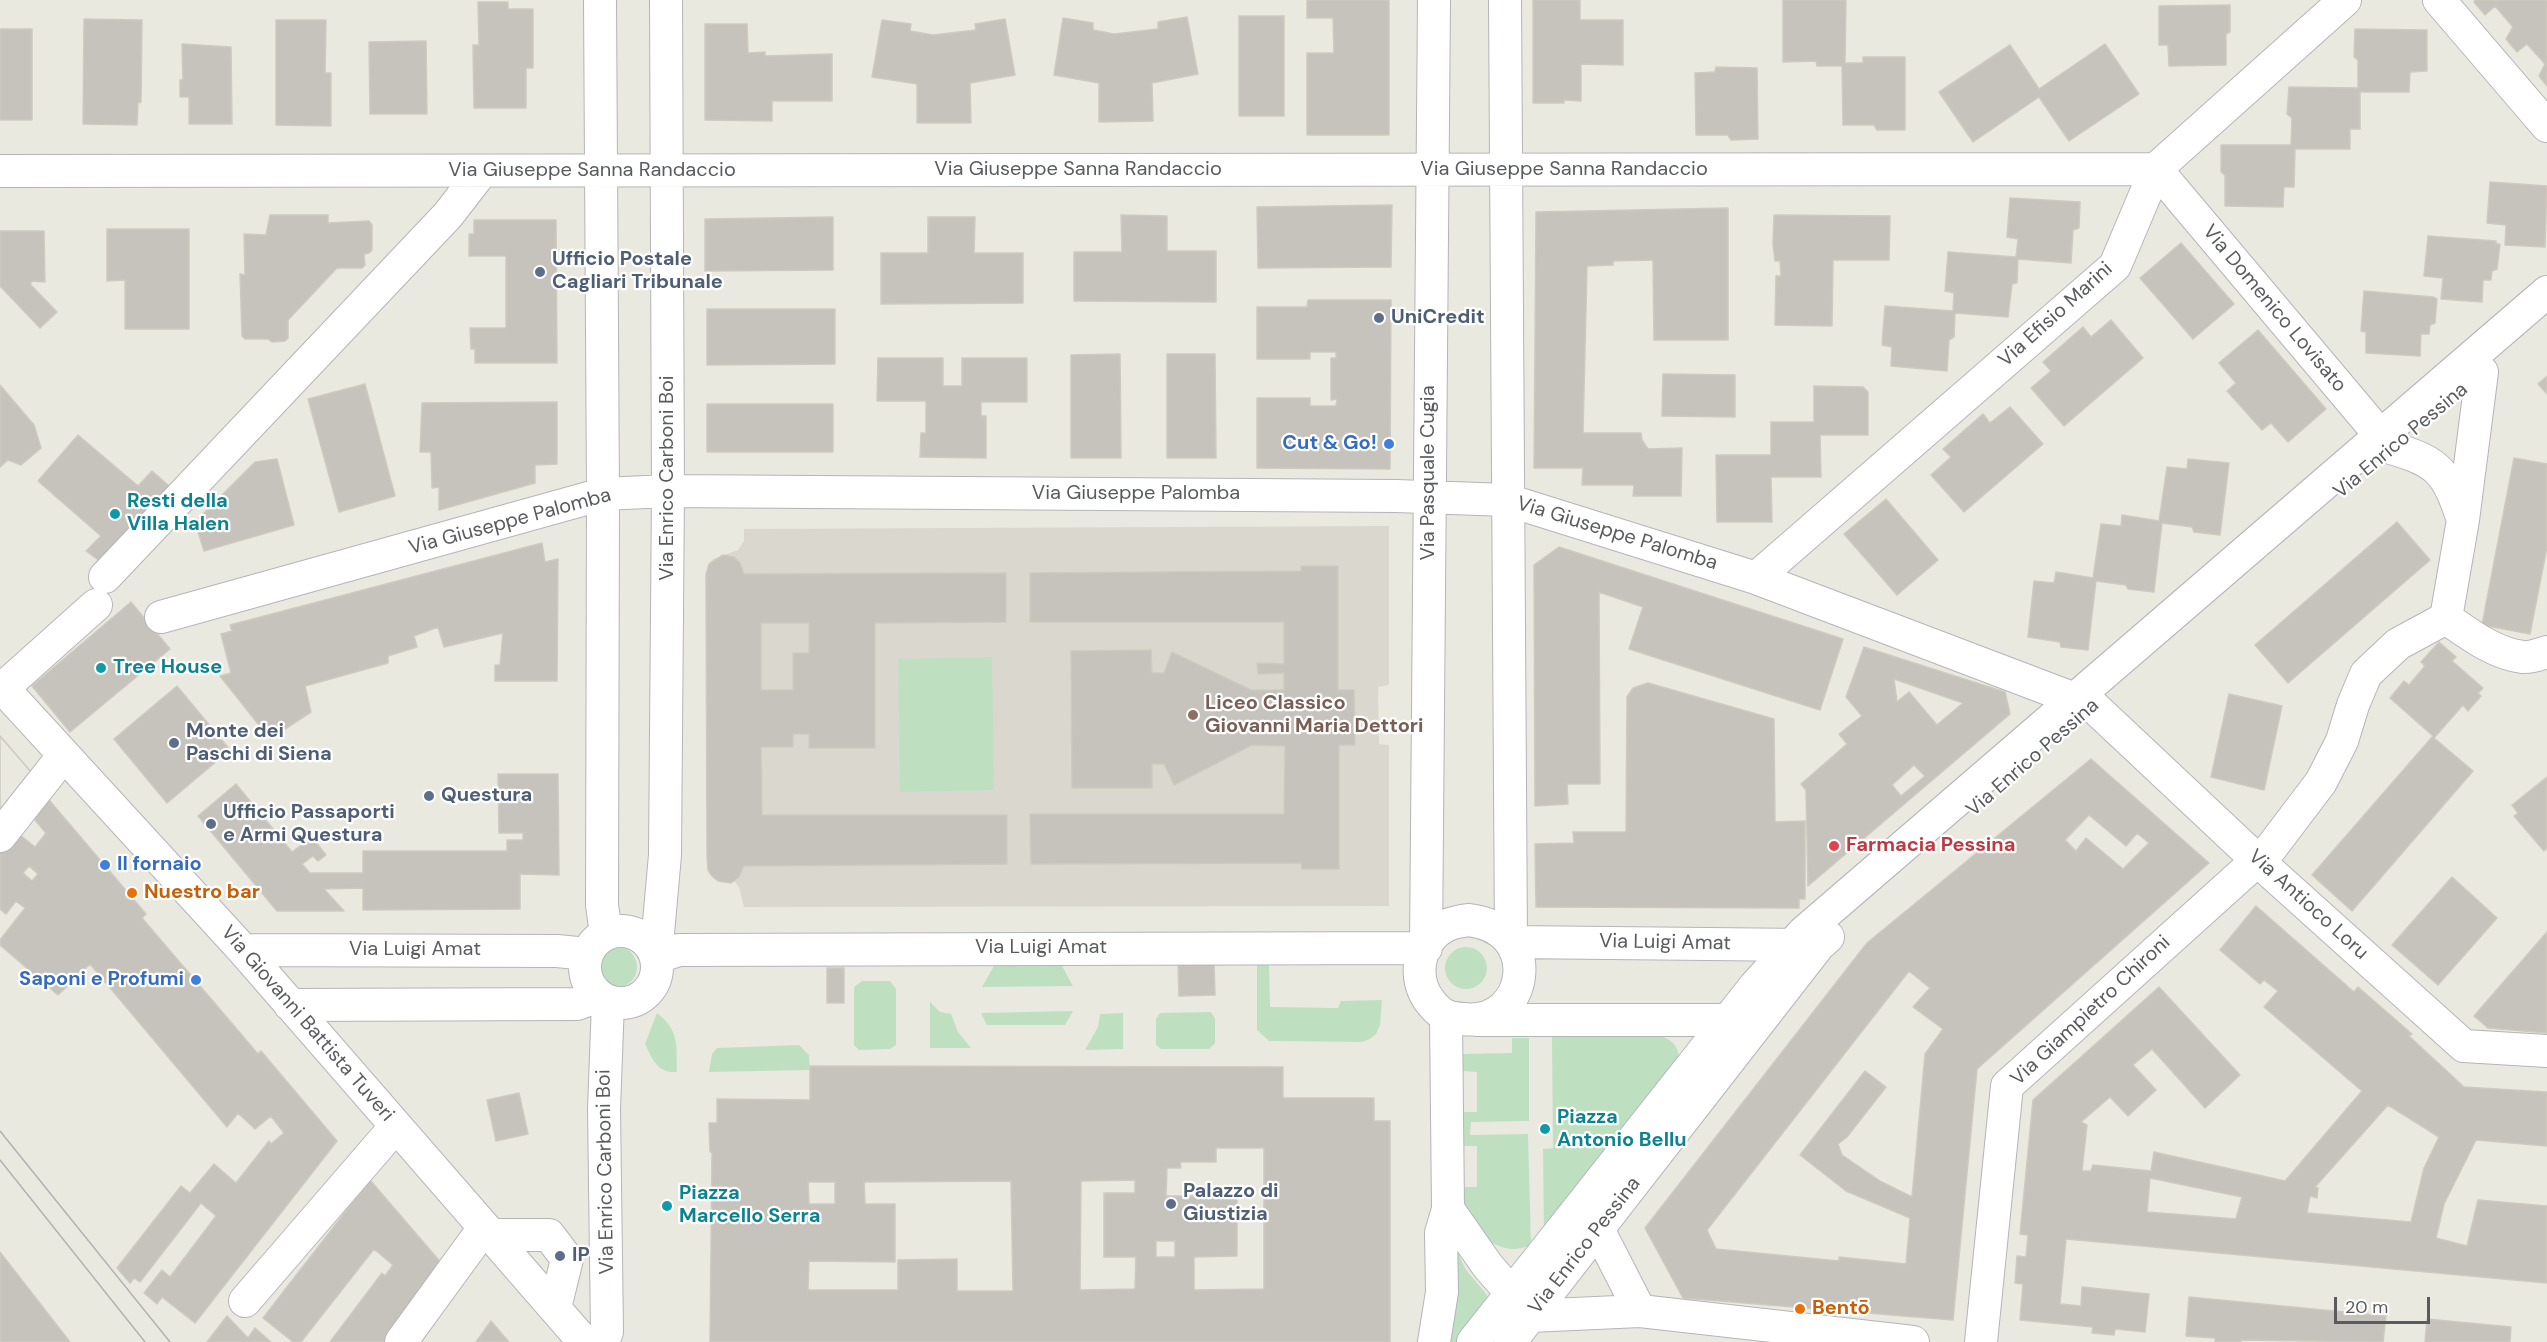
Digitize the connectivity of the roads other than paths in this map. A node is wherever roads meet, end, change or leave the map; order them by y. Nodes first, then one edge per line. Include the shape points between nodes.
1 (600, 0) edge
2 (666, 0) edge
3 (1434, 0) edge
4 (1505, 0) edge
5 (2345, 0) edge
6 (2439, 0) edge
7 (2547, 126) edge
8 (2156, 169) junction
9 (1432, 170) junction
10 (1506, 170) junction
11 (0, 171) edge
12 (482, 171) junction
13 (601, 171) junction
14 (667, 171) junction
15 (2547, 292) edge
16 (2547, 313) edge
17 (2482, 372) junction
18 (2386, 442) junction
19 (669, 491) junction
20 (603, 494) junction
21 (1428, 496) junction
22 (1507, 500) junction
23 (2463, 520) junction
24 (1756, 578) junction
25 (162, 617) dead end
26 (2446, 618) junction
27 (2547, 652) edge
28 (1, 686) edge
29 (2084, 702) junction
30 (64, 755) junction
31 (0, 836) edge
32 (2257, 860) junction
33 (1511, 941) junction
34 (597, 944) junction
35 (1806, 945) junction
36 (1426, 947) junction
37 (243, 950) junction
38 (656, 957) junction
39 (604, 999) junction
40 (290, 1005) junction
41 (1458, 1019) junction
42 (1729, 1020) junction
43 (1761, 1020) junction
44 (2547, 1051) edge
45 (396, 1126) junction
46 (1448, 1209) junction
47 (1598, 1228) junction
48 (487, 1231) junction
49 (1511, 1292) junction
50 (245, 1301) dead end
51 (555, 1308) junction
52 (1640, 1311) junction
53 (1530, 1316) junction
54 (601, 1340) edge
55 (400, 1342) edge
56 (1434, 1342) edge
57 (1473, 1342) edge
58 (1510, 1342) edge
59 (1912, 1342) edge
60 (1981, 1342) edge

1 - 13 street
2 - 14 street, Via Enrico Carboni Boi
3 - 9 street, Via Pasquale Cugia
4 - 10 street
5 - 8 street, Via Efisio Marini
6 - 7 street
8 - 10 street, Via Giuseppe Sanna Randaccio
8 - 18 street, Via Domenico Lovisato
8 - 24 street, Via Efisio Marini via 2115,266
9 - 10 street, Via Giuseppe Sanna Randaccio
9 - 14 street, Via Giuseppe Sanna Randaccio
9 - 21 street, Via Pasquale Cugia
10 - 22 street
11 - 12 street, Via Giuseppe Sanna Randaccio
12 - 13 street, Via Giuseppe Sanna Randaccio
12 - 28 street via 448,215 101,591
13 - 14 street, Via Giuseppe Sanna Randaccio
13 - 20 street
14 - 19 street, Via Enrico Carboni Boi
15 - 18 street
16 - 17 street, Via Enrico Pessina
17 - 18 street, Via Enrico Pessina
17 - 23 street
18 - 23 street via 2436,466 2451,487
18 - 29 street, Via Enrico Pessina
19 - 20 street, Via Giuseppe Palomba
19 - 21 street, Via Giuseppe Palomba
19 - 38 street, Via Enrico Carboni Boi via 665,855
20 - 25 street, Via Giuseppe Palomba
20 - 34 street via 602,885
21 - 22 street, Via Giuseppe Palomba
21 - 36 street, Via Pasquale Cugia
22 - 24 street, Via Giuseppe Palomba
22 - 33 street
23 - 26 street
24 - 29 street, Via Giuseppe Palomba
26 - 27 street via 2478,641 2504,651 2525,658
26 - 32 street, Via Giampietro Chironi via 2398,644 2366,674 2342,741 2321,782 2288,828
28 - 30 street, Via Giovanni Battista Tuveri
29 - 32 street, Via Antioco Loru
29 - 35 street, Via Enrico Pessina
30 - 31 street
30 - 37 street, Via Giovanni Battista Tuveri
32 - 44 street, Via Antioco Loru via 2464,1046
32 - 60 street, Via Giampietro Chironi via 2007,1086
33 - 35 street, Via Luigi Amat
33 - 36 street via 1494,925 1468,920 1450,924
33 - 41 street via 1519,958 1519,981 1510,1001 1494,1014
34 - 37 street, Via Luigi Amat via 557,951
34 - 38 street via 618,931 630,932 642,936
34 - 39 street via 585,965 586,977 591,988
35 - 42 street via 1755,986
35 - 43 street, Via Enrico Pessina
36 - 38 street, Via Luigi Amat via 679,950
36 - 41 street via 1420,957 1420,985 1427,999
37 - 40 street, Via Giovanni Battista Tuveri
38 - 39 street, Via Enrico Carboni Boi via 657,976 649,992 630,1003
39 - 40 street via 577,1004
39 - 54 street, Via Enrico Carboni Boi
40 - 45 street, Via Giovanni Battista Tuveri
41 - 42 street
41 - 46 street
42 - 43 street
42 - 49 street
43 - 47 street, Via Enrico Pessina
45 - 48 street, Via Giovanni Battista Tuveri
45 - 50 street
46 - 49 street
46 - 56 street via 1441,1233 1442,1292
47 - 52 street
47 - 53 street, Via Enrico Pessina
48 - 51 street, Via Giovanni Battista Tuveri
48 - 51 street via 549,1235 567,1259
48 - 55 street
49 - 53 street
49 - 57 street
51 - 54 street, Via Giovanni Battista Tuveri
52 - 53 street
52 - 59 street
53 - 58 street, Via Enrico Pessina

